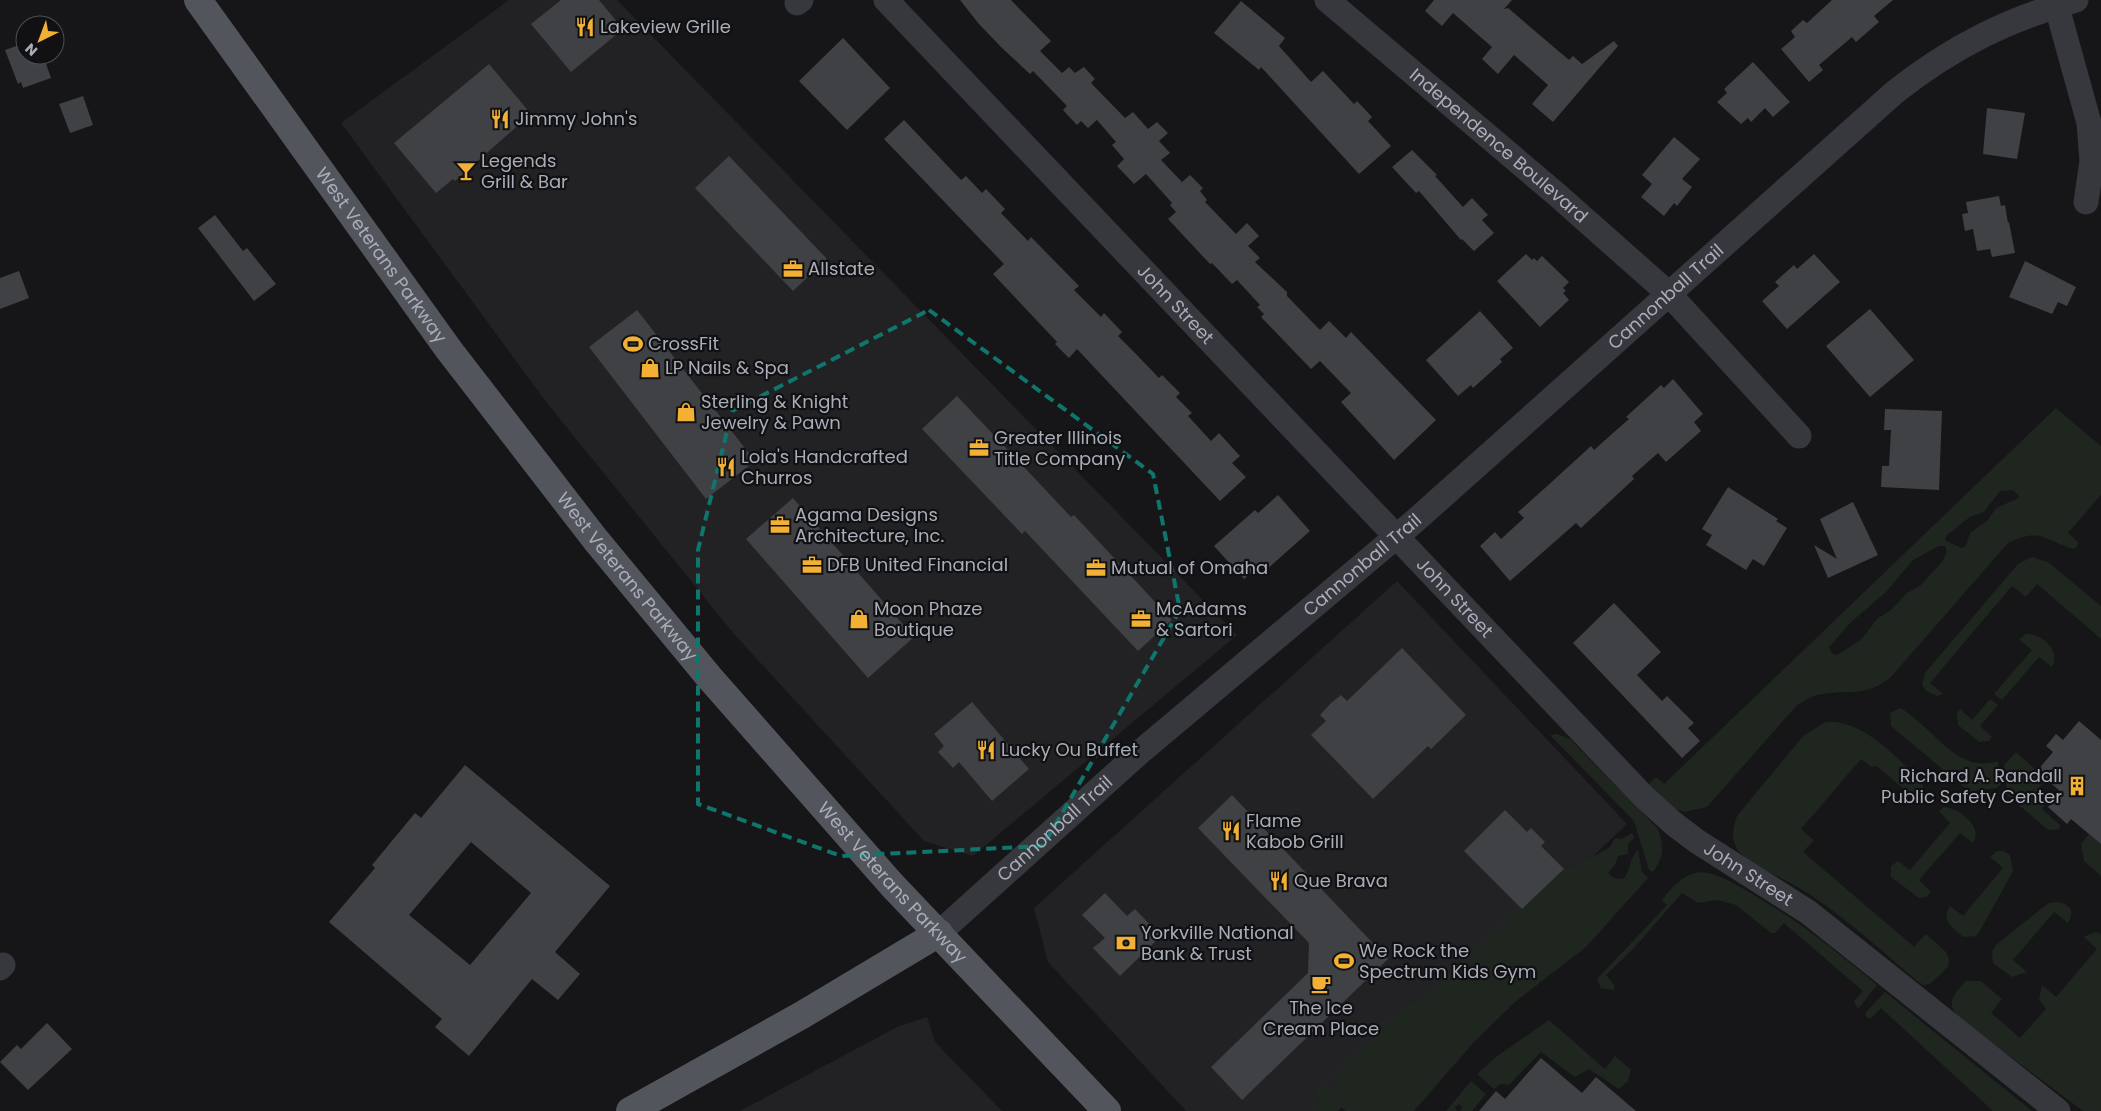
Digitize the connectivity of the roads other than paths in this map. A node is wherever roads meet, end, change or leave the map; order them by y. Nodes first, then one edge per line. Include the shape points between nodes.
1 (198, 0) edge
2 (886, 0) edge
3 (1327, 0) edge
4 (2063, 2) edge
5 (2086, 202) dead end
6 (1669, 294) junction
7 (1799, 436) dead end
8 (1396, 537) junction
9 (939, 933) junction
10 (630, 1111) edge
11 (1107, 1111) edge
12 (2058, 1111) edge

1 - 9 main road, West Veterans Parkway via 450,350 595,539 754,729 892,885
2 - 8 street, John Street
3 - 6 street, Independence Boulevard
4 - 5 street via 2089,123 2092,161
4 - 6 street, Cannonball Trail via 2009,21 1979,36 1910,80
6 - 7 street, Independence Boulevard
6 - 8 street, Cannonball Trail
8 - 9 street, Cannonball Trail via 1139,753
8 - 12 street, John Street via 1674,824 1808,912
9 - 10 main road, Cannonball Trail via 802,1016
9 - 11 main road, West Veterans Parkway

